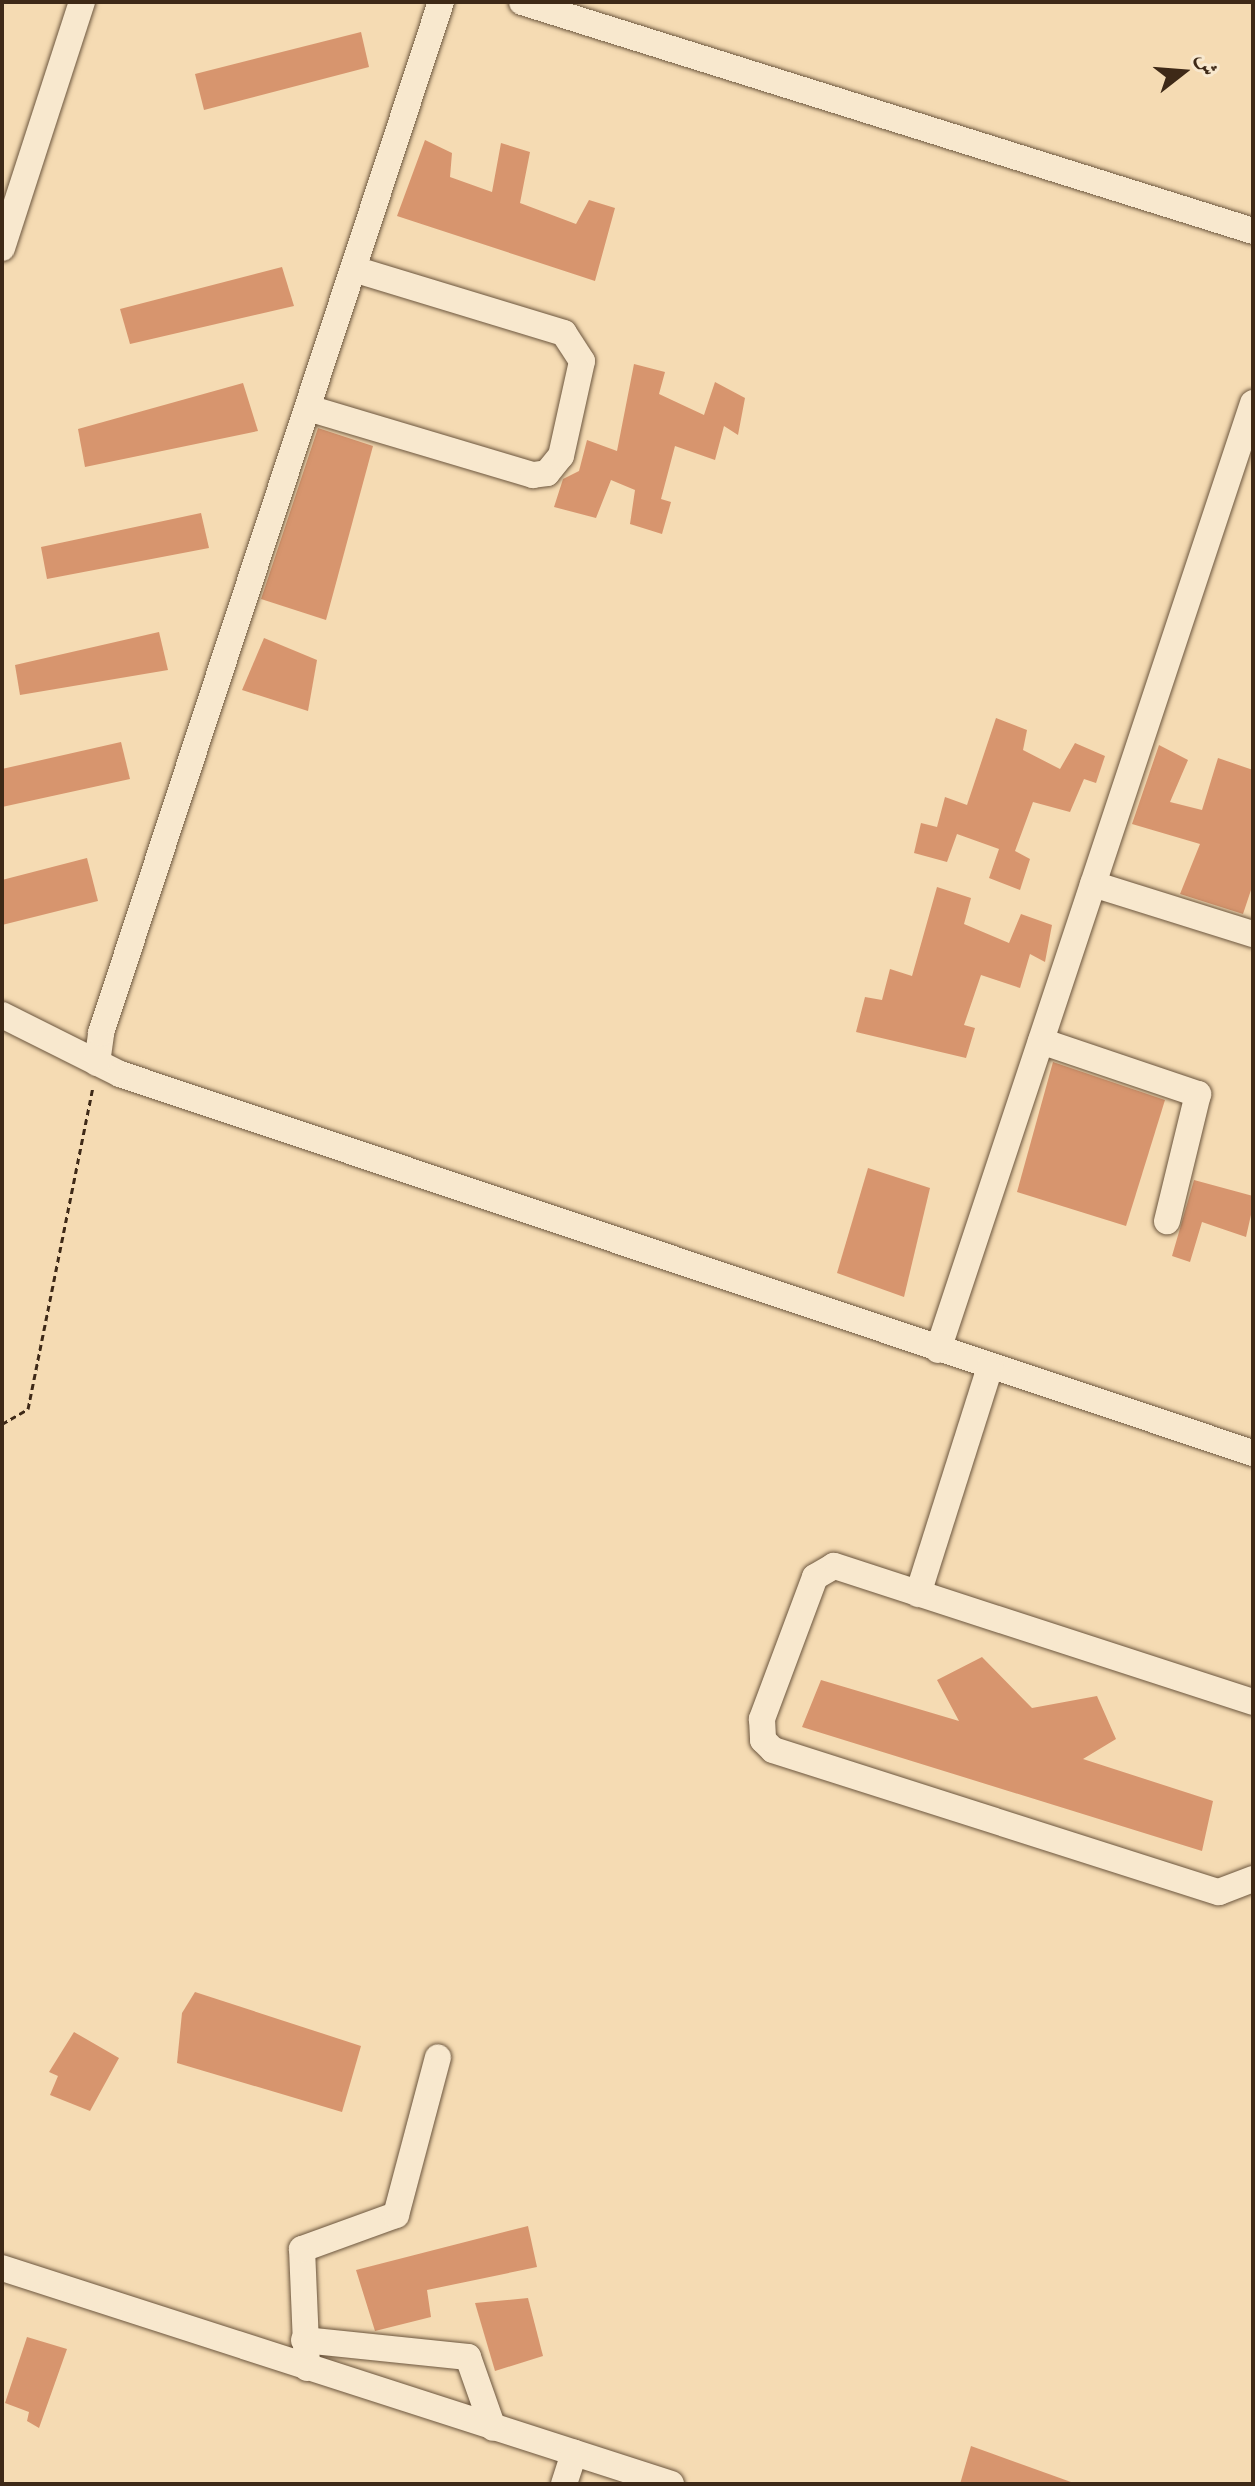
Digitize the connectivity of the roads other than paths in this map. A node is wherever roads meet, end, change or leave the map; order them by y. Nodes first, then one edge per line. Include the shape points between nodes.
1 (82, 2) edge
2 (441, 2) edge
3 (522, 2) edge
4 (1253, 231) edge
5 (2, 248) edge
6 (354, 269) junction
7 (1253, 403) edge
8 (308, 408) junction
9 (1093, 884) junction
10 (1253, 934) edge
11 (2, 1015) edge
12 (1041, 1041) junction
13 (97, 1063) junction
14 (1167, 1221) dead end
15 (938, 1350) junction
16 (990, 1367) junction
17 (1253, 1453) edge
18 (918, 1594) junction
19 (1253, 1702) edge
20 (1253, 1879) edge
21 (438, 2057) dead end
22 (5, 2273) edge
23 (304, 2340) junction
24 (307, 2368) junction
25 (493, 2428) junction
26 (574, 2453) junction
27 (564, 2484) edge
28 (671, 2484) edge

1 - 5 lane
2 - 6 lane
3 - 4 lane
6 - 8 lane
6 - 8 lane via 564,333 582,361 561,456 547,473 533,475
7 - 9 lane
8 - 13 lane via 106,1018
9 - 10 lane
9 - 12 lane
11 - 13 lane
12 - 14 lane via 1198,1094
12 - 15 lane
13 - 15 lane
15 - 16 lane
16 - 17 lane
16 - 18 lane
18 - 19 lane
18 - 20 lane via 834,1566 815,1577 762,1719 763,1740 773,1750 1219,1892
21 - 23 lane via 396,2215 302,2249
22 - 24 lane
23 - 24 lane
23 - 25 lane via 468,2357
24 - 25 lane
25 - 26 lane
26 - 27 lane
26 - 28 lane

